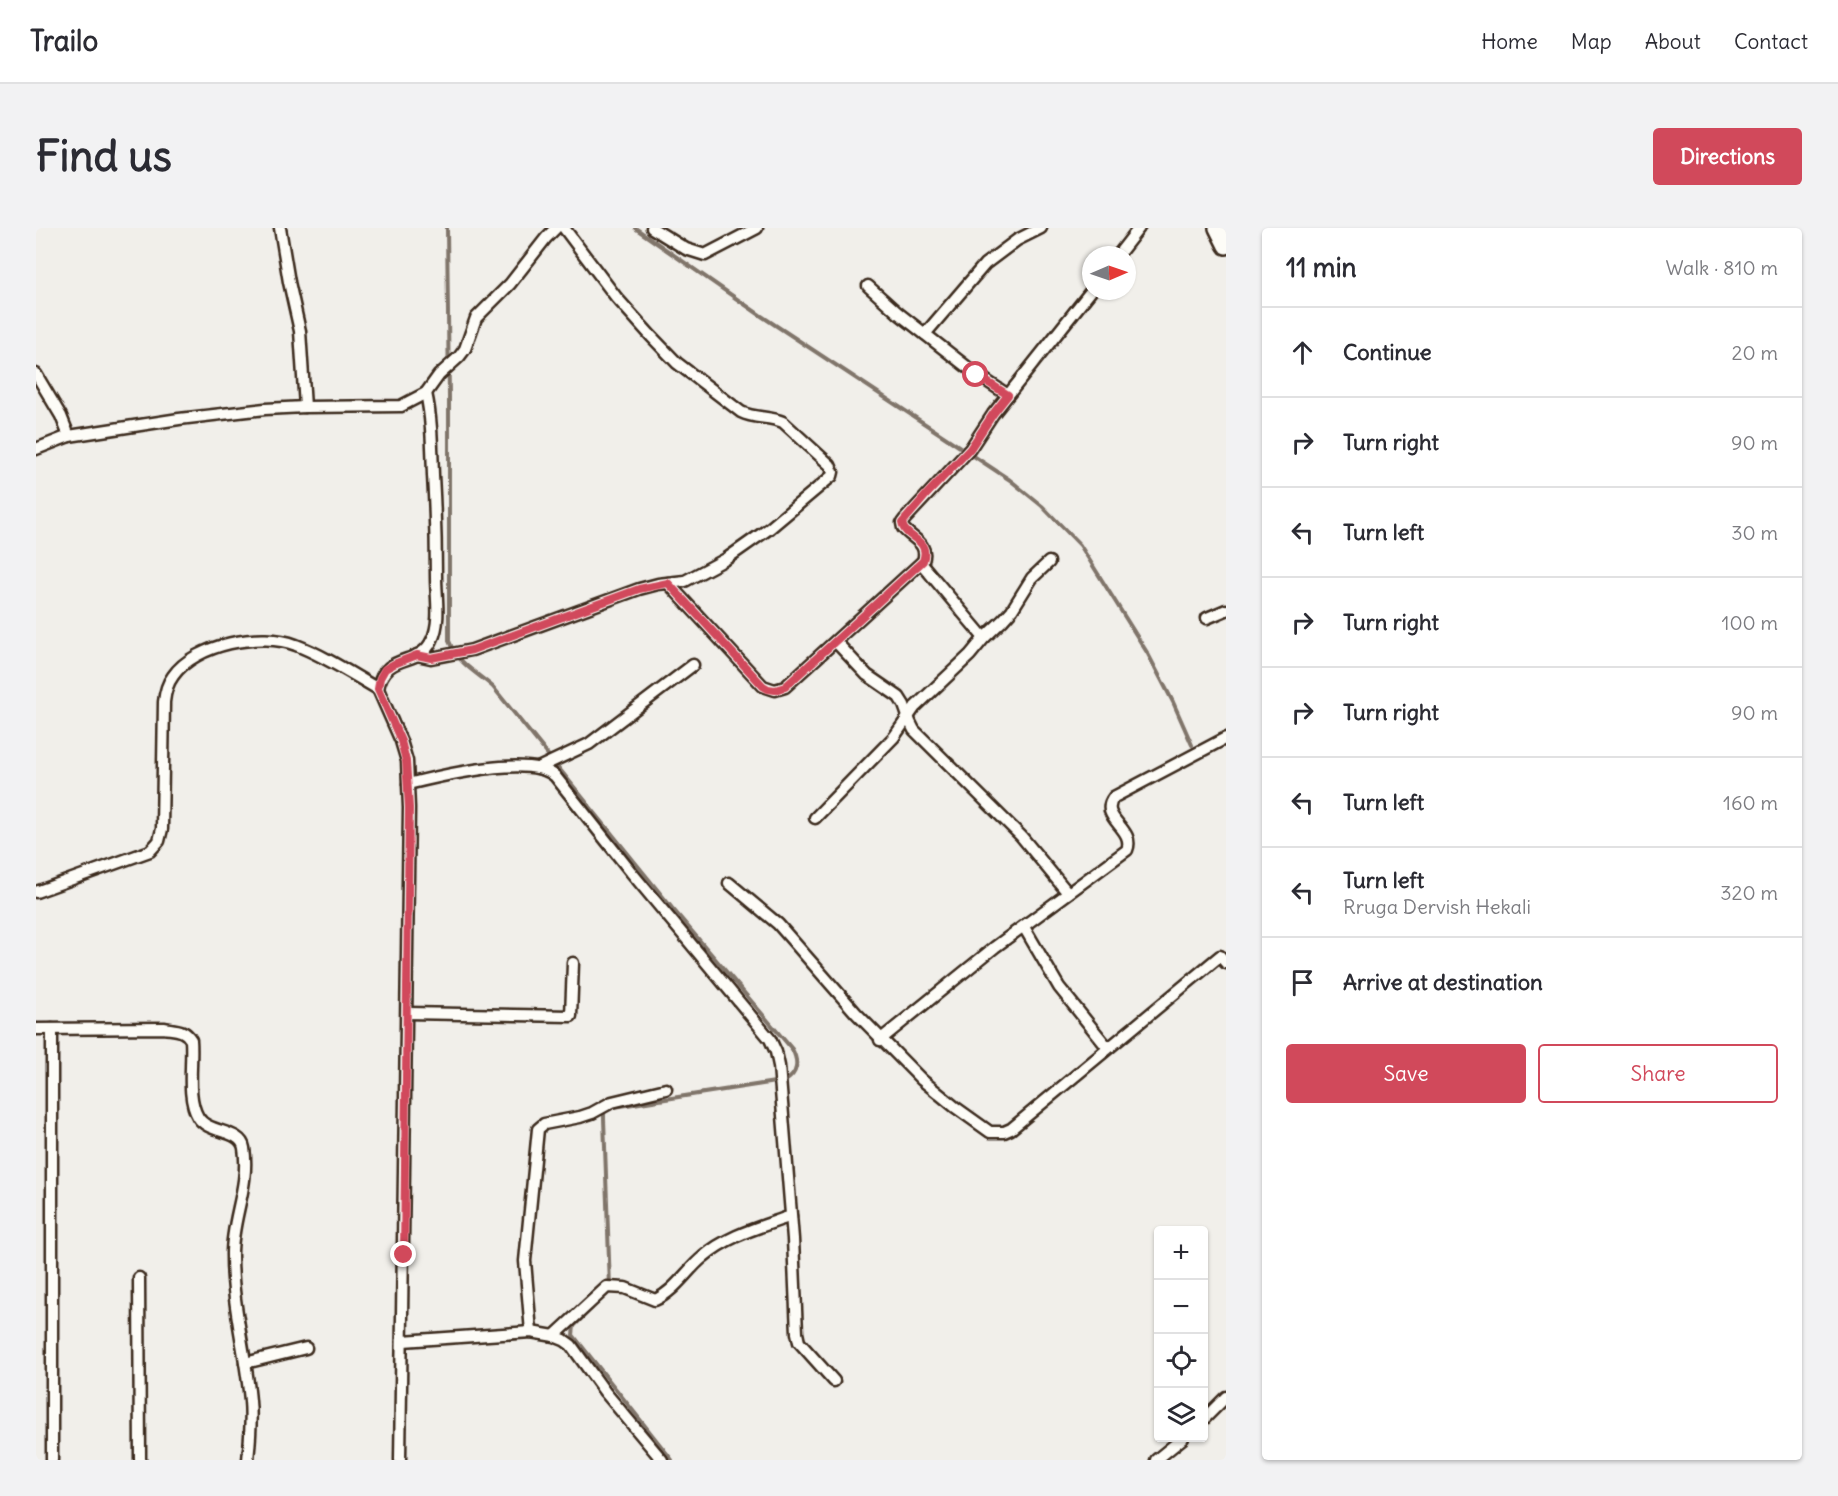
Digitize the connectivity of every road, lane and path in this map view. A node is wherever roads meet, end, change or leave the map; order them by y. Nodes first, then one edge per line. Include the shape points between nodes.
1 (280, 228) edge
2 (556, 228) edge
3 (564, 228) edge
4 (652, 228) edge
5 (757, 228) edge
6 (1041, 228) edge
7 (1139, 228) edge
8 (1217, 228) edge
9 (1125, 246) edge
10 (1226, 246) edge
11 (868, 286) dead end
12 (1084, 300) edge
13 (925, 334) junction
14 (36, 374) edge
15 (426, 393) junction
16 (1008, 395) junction
17 (305, 407) junction
18 (69, 436) junction
19 (36, 449) edge
20 (1049, 562) dead end
21 (921, 563) junction
22 (668, 583) junction
23 (1226, 610) edge
24 (1207, 618) dead end
25 (984, 638) junction
26 (836, 642) junction
27 (417, 655) junction
28 (693, 665) dead end
29 (378, 689) junction
30 (908, 717) junction
31 (1226, 738) edge
32 (542, 766) junction
33 (408, 784) junction
34 (815, 818) dead end
35 (729, 884) dead end
36 (36, 892) edge
37 (1068, 893) junction
38 (1023, 927) junction
39 (573, 963) dead end
40 (1226, 963) edge
41 (407, 1013) junction
42 (36, 1029) edge
43 (52, 1029) junction
44 (880, 1040) junction
45 (1108, 1048) junction
46 (666, 1089) dead end
47 (791, 1216) junction
48 (139, 1278) dead end
49 (531, 1332) junction
50 (554, 1336) junction
51 (403, 1341) junction
52 (306, 1348) dead end
53 (245, 1363) junction
54 (834, 1381) dead end
55 (1226, 1397) edge
56 (1208, 1414) edge
57 (1177, 1442) edge
58 (52, 1460) edge
59 (140, 1460) edge
60 (248, 1460) edge
61 (400, 1460) edge
62 (662, 1460) edge
63 (1156, 1460) edge

1 - 17 street via 300,331
2 - 15 street via 476,318 465,349
3 - 22 street via 634,319 677,363 741,412 783,422 833,468 832,476 746,546 695,577
4 - 5 street via 686,249 705,255
6 - 13 street via 985,264
7 - 9 street
8 - 10 main road
11 - 13 street
12 - 16 street
13 - 16 street
14 - 18 street
15 - 17 street via 401,406
15 - 27 street via 436,541 436,624 430,644
16 - 21 street via 967,453 902,523 906,532 923,545 925,555
17 - 18 street via 179,419
18 - 19 street
20 - 25 street via 1032,578 1012,610
21 - 25 street
21 - 26 street
22 - 26 street via 768,689 785,687
22 - 27 street via 639,589 472,650 431,658
23 - 24 street
25 - 30 street
26 - 30 street via 867,675 899,697
27 - 29 street via 385,669
28 - 32 street via 589,744
29 - 33 street via 401,741
29 - 36 street via 295,645 273,640 226,644 206,651 184,665 166,688 159,841 150,851
30 - 34 street via 894,737
30 - 37 street via 914,730 1021,836
31 - 37 street via 1114,797 1110,810 1126,833 1127,850
32 - 33 street via 500,767
32 - 47 street via 555,776 770,1039 778,1066
33 - 41 street
35 - 44 street via 778,924
37 - 38 street
38 - 44 street
38 - 45 street via 1059,987
39 - 41 street via 571,1016
40 - 45 street via 1220,956
41 - 51 street
42 - 43 street
43 - 53 street via 164,1028 188,1034 192,1049 192,1096 199,1120 235,1136 244,1147 244,1184 232,1256
43 - 58 street
44 - 45 street via 922,1080 990,1132 1011,1129
46 - 49 street via 612,1102 592,1113 544,1124 538,1129 525,1261
47 - 50 street via 726,1240 655,1300 631,1289 607,1287
47 - 54 street via 799,1342
48 - 59 street
49 - 50 street
49 - 51 street
50 - 62 street via 571,1345
51 - 61 street
52 - 53 street
53 - 60 street via 251,1432
55 - 56 street
57 - 63 street

